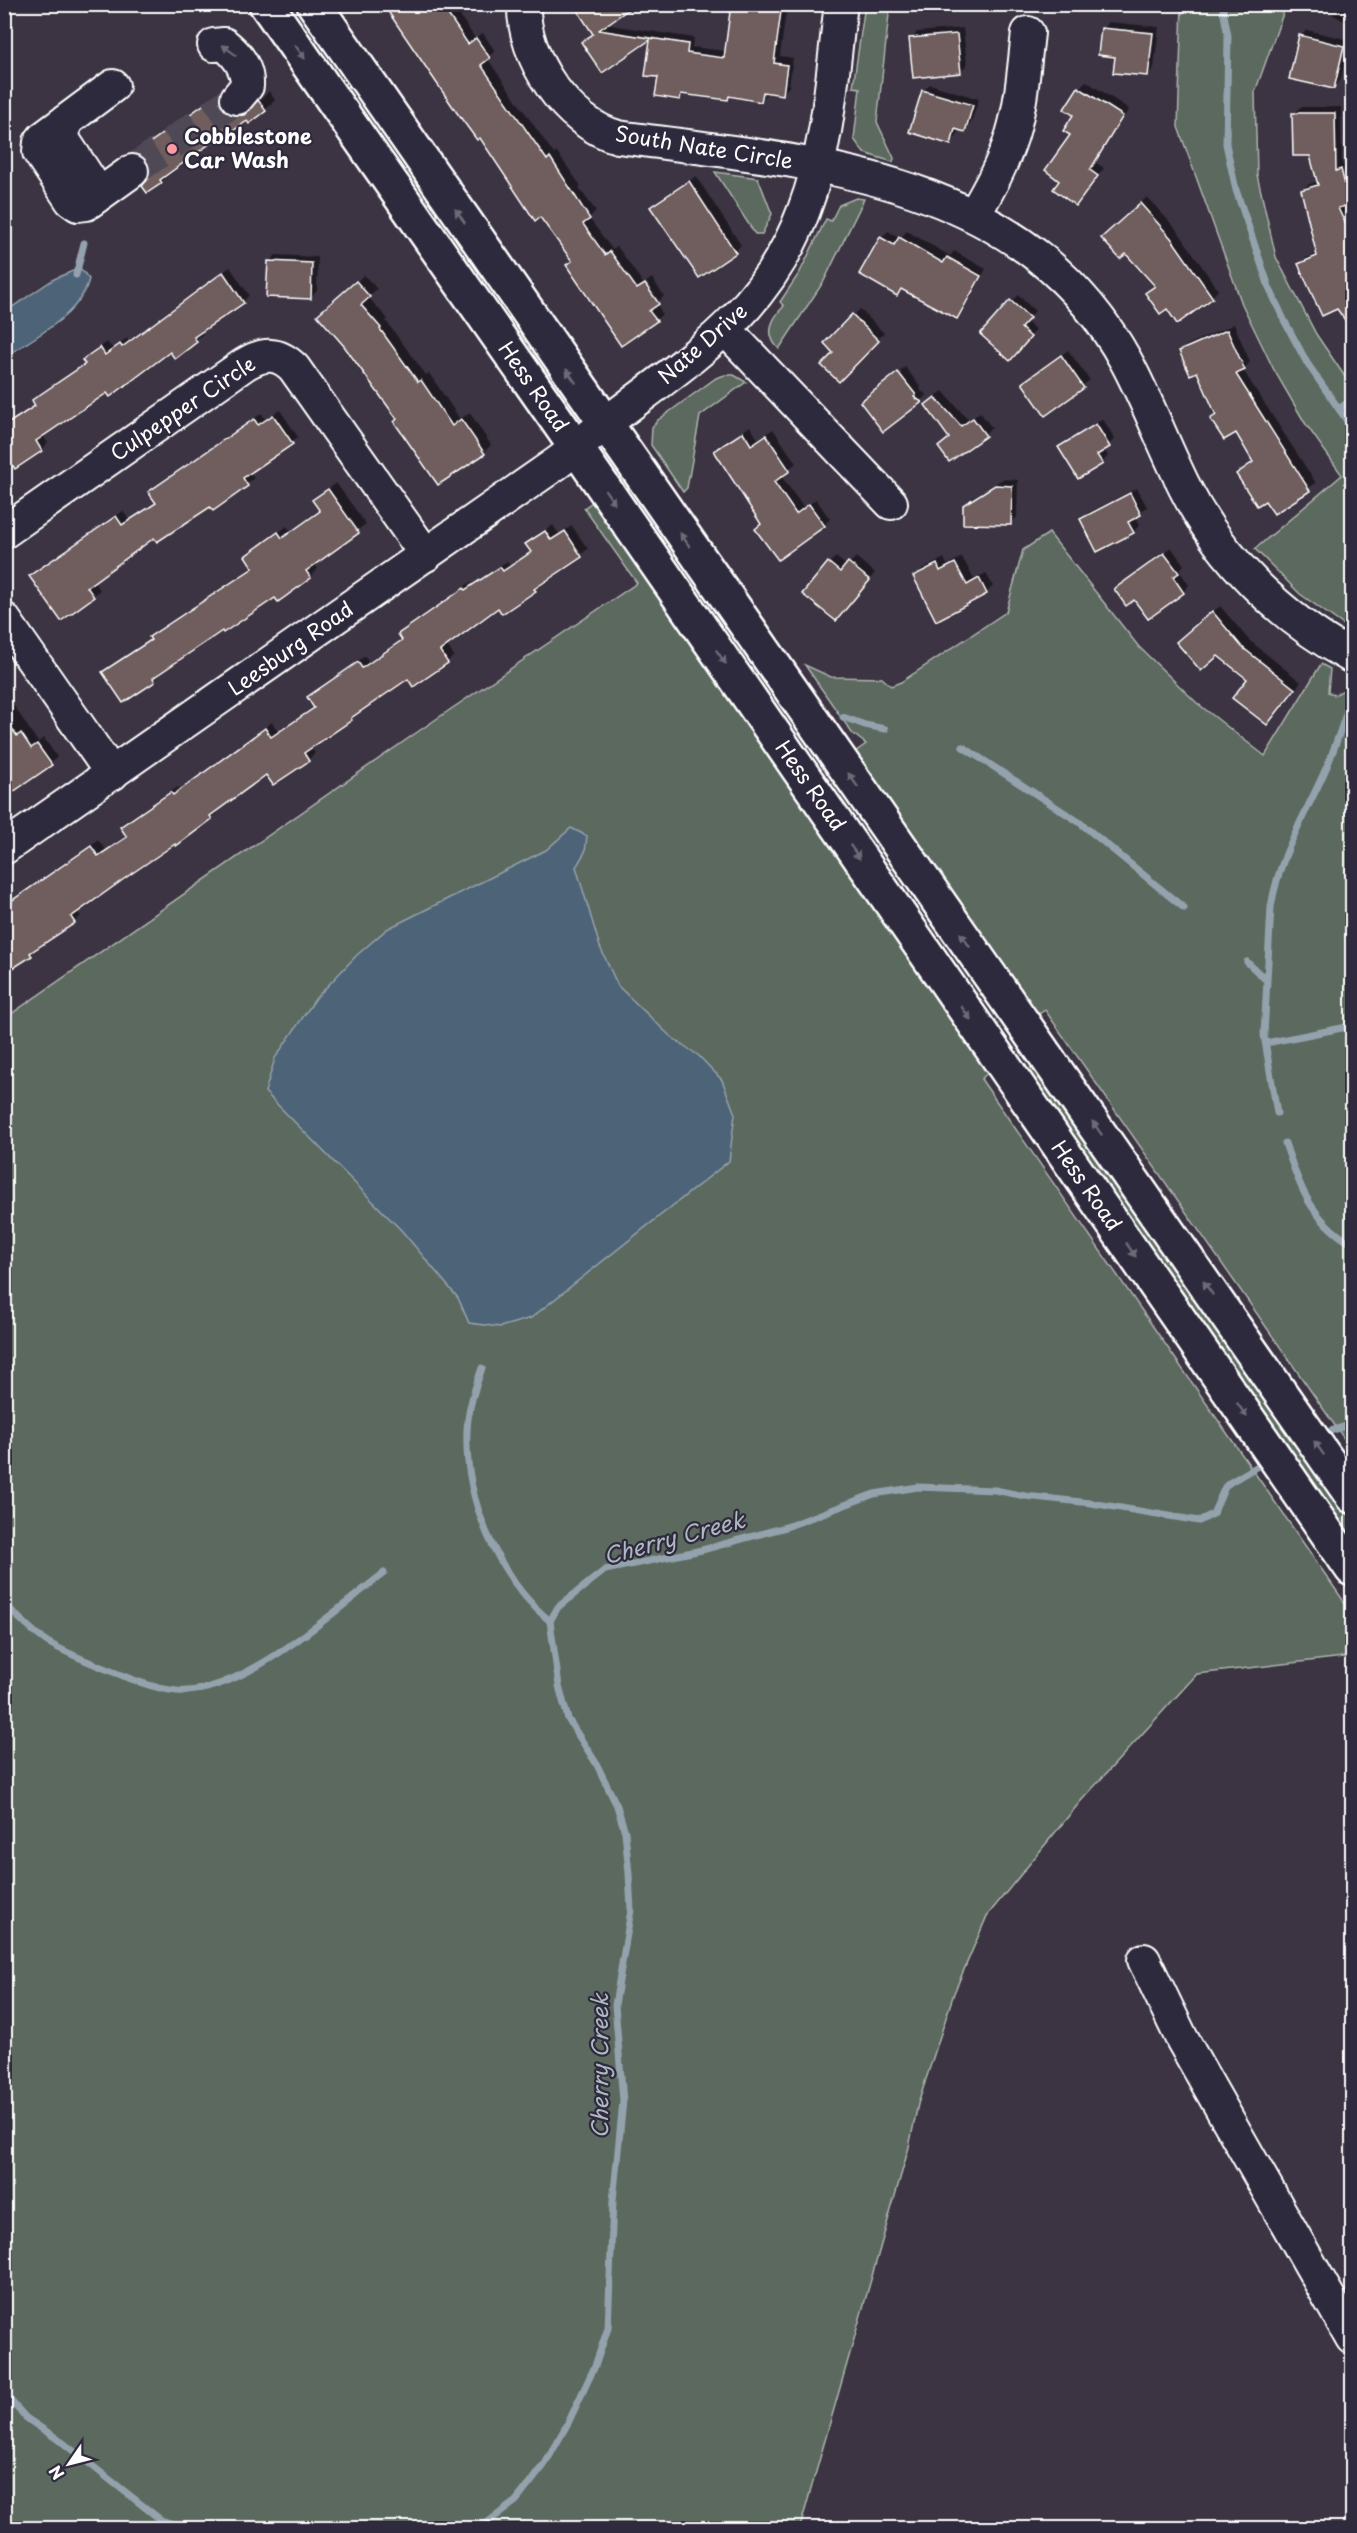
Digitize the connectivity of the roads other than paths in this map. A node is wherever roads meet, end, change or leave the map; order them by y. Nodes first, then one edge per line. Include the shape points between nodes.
1 (266, 4) edge
2 (314, 4) edge
3 (524, 4) edge
4 (841, 4) edge
5 (1028, 33) dead end
6 (214, 45) dead end
7 (113, 86) dead end
8 (237, 98) tunnel mouth
9 (817, 167) junction
10 (132, 171) tunnel mouth
11 (974, 215) junction
12 (726, 330) junction
13 (604, 424) junction
14 (577, 449) junction
15 (891, 503) dead end
16 (4, 532) edge
17 (426, 555) junction
18 (4, 619) edge
19 (1353, 657) edge
20 (112, 774) junction
21 (4, 848) edge
22 (1353, 1496) edge
23 (1353, 1569) edge
24 (1144, 1960) dead end
25 (1353, 2338) edge

1 -> 14 main road, Hess Road
13 -> 2 main road, Hess Road
3 - 9 street, South Nate Circle via 527,34 546,75 573,110 596,129 618,137 762,155
4 - 9 street, Nate Drive
5 - 11 street via 1011,136 993,182
8 -> 6 street via 247,86 244,67 224,44
7 - 10 street via 56,128 94,198
9 - 11 street, South Nate Circle via 910,189
9 - 12 street, Nate Drive via 805,210 780,260
11 - 19 street, South Nate Circle via 1042,260 1083,300 1122,355 1186,489 1217,540 1243,572 1313,633
12 - 13 street, Nate Drive
12 - 15 street
13 - 14 street, Nate Drive
22 -> 13 main road, Hess Road
14 - 17 street, Leesburg Road
14 -> 23 main road, Hess Road
16 - 17 street, Culpepper Circle via 245,364 268,355 286,360 294,368
17 - 20 street, Leesburg Road
18 - 20 street
20 - 21 street, Leesburg Road
24 - 25 street via 1182,2039

